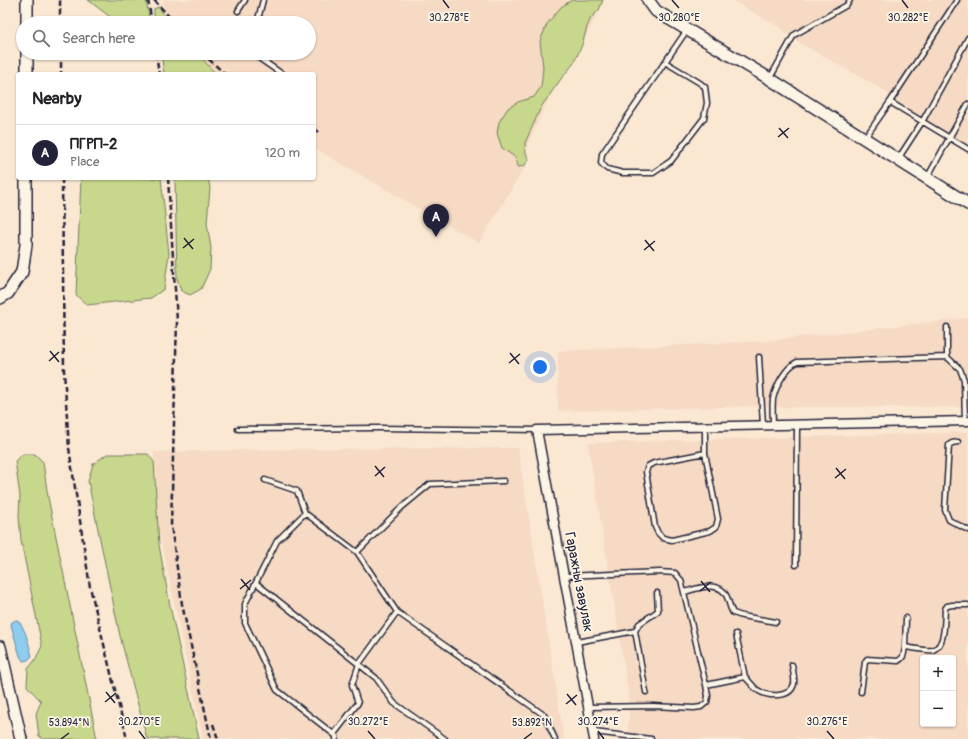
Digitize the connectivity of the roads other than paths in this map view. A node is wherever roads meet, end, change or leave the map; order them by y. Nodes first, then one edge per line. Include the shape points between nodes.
1 (27, 0) edge
2 (245, 0) edge
3 (263, 0) edge
4 (648, 0) edge
5 (850, 0) edge
6 (956, 0) edge
7 (238, 11) dead end
8 (27, 16) edge
9 (260, 16) edge
10 (687, 30) junction
11 (968, 38) edge
12 (27, 60) edge
13 (262, 60) edge
14 (666, 62) junction
15 (27, 72) edge
16 (279, 72) edge
17 (770, 79) junction
18 (890, 102) junction
19 (968, 104) edge
20 (922, 122) junction
21 (865, 138) junction
22 (950, 138) junction
23 (968, 150) edge
24 (897, 160) junction
25 (926, 178) junction
26 (26, 180) edge
27 (968, 204) edge
28 (0, 298) edge
29 (946, 328) dead end
30 (759, 357) dead end
31 (947, 358) junction
32 (967, 422) edge
33 (797, 425) junction
34 (763, 426) junction
35 (773, 426) junction
36 (705, 427) junction
37 (238, 429) dead end
38 (537, 430) junction
39 (958, 442) dead end
40 (705, 453) junction
41 (265, 480) dead end
42 (504, 481) dead end
43 (305, 513) junction
44 (968, 530) edge
45 (357, 552) junction
46 (796, 565) dead end
47 (565, 576) junction
48 (256, 583) junction
49 (684, 592) junction
50 (657, 593) dead end
51 (968, 605) edge
52 (396, 612) junction
53 (906, 618) dead end
54 (776, 622) dead end
55 (635, 631) junction
56 (736, 634) dead end
57 (577, 642) junction
58 (0, 647) edge
59 (905, 647) junction
60 (358, 664) junction
61 (792, 665) dead end
62 (746, 677) junction
63 (706, 685) junction
64 (646, 692) dead end
65 (861, 692) dead end
66 (589, 707) junction
67 (334, 734) junction
68 (594, 735) edge
69 (22, 739) edge
70 (336, 739) edge
71 (445, 739) edge
72 (555, 739) edge
73 (651, 739) edge

1 - 8 street
2 - 7 lane
3 - 9 lane
4 - 10 street via 656,11
5 - 17 lane via 847,5 794,35
6 - 18 lane
10 - 14 lane
10 - 17 street
11 - 20 lane
12 - 15 street
13 - 16 lane
14 - 14 lane via 602,154 602,163 606,169 623,173 653,173 671,161 704,118 707,103 704,87
17 - 21 street
18 - 20 lane
18 - 21 lane
19 - 22 lane
20 - 22 lane
20 - 24 lane
21 - 24 street
22 - 23 lane
22 - 25 lane
24 - 25 street
25 - 27 street
26 - 28 street via 26,245 22,272 8,293
29 - 31 lane
30 - 34 lane
31 - 32 lane via 960,369 964,380
31 - 35 lane via 797,362 786,372 778,385 773,399
32 - 33 street
33 - 35 street
33 - 46 lane
34 - 35 street
34 - 36 street
36 - 38 street
36 - 40 lane
37 - 38 lane
38 - 47 street, Гаражны завулак
39 - 44 lane via 949,445 945,510 948,520
40 - 40 lane via 718,519 716,527 710,532 672,540 663,538 656,527 646,472 648,466 654,462
41 - 43 lane via 297,491
42 - 45 lane via 430,484 401,508
43 - 45 lane
43 - 48 lane via 277,541
45 - 52 lane
47 - 49 lane via 675,573 681,580
47 - 57 street, Гаражны завулак
48 - 60 lane
48 - 67 lane via 246,604 245,623 277,690
49 - 54 lane via 710,586 718,588 725,594 733,613
49 - 63 lane
50 - 55 lane via 658,611 639,624
51 - 59 lane via 952,604 945,610 942,641 939,646 932,650
52 - 60 lane
52 - 72 lane via 544,715
53 - 59 lane
55 - 57 lane
55 - 64 lane
56 - 62 lane
57 - 66 street, Гаражны завулак
58 - 69 street
59 - 65 lane via 901,660 865,662
60 - 67 lane via 352,685 358,702
60 - 71 lane via 376,678 394,703
61 - 62 lane via 794,683 791,690 782,695 757,690
62 - 63 lane
63 - 66 lane via 707,702 701,707
66 - 68 street, Гаражны завулак
67 - 70 lane
68 - 73 lane

